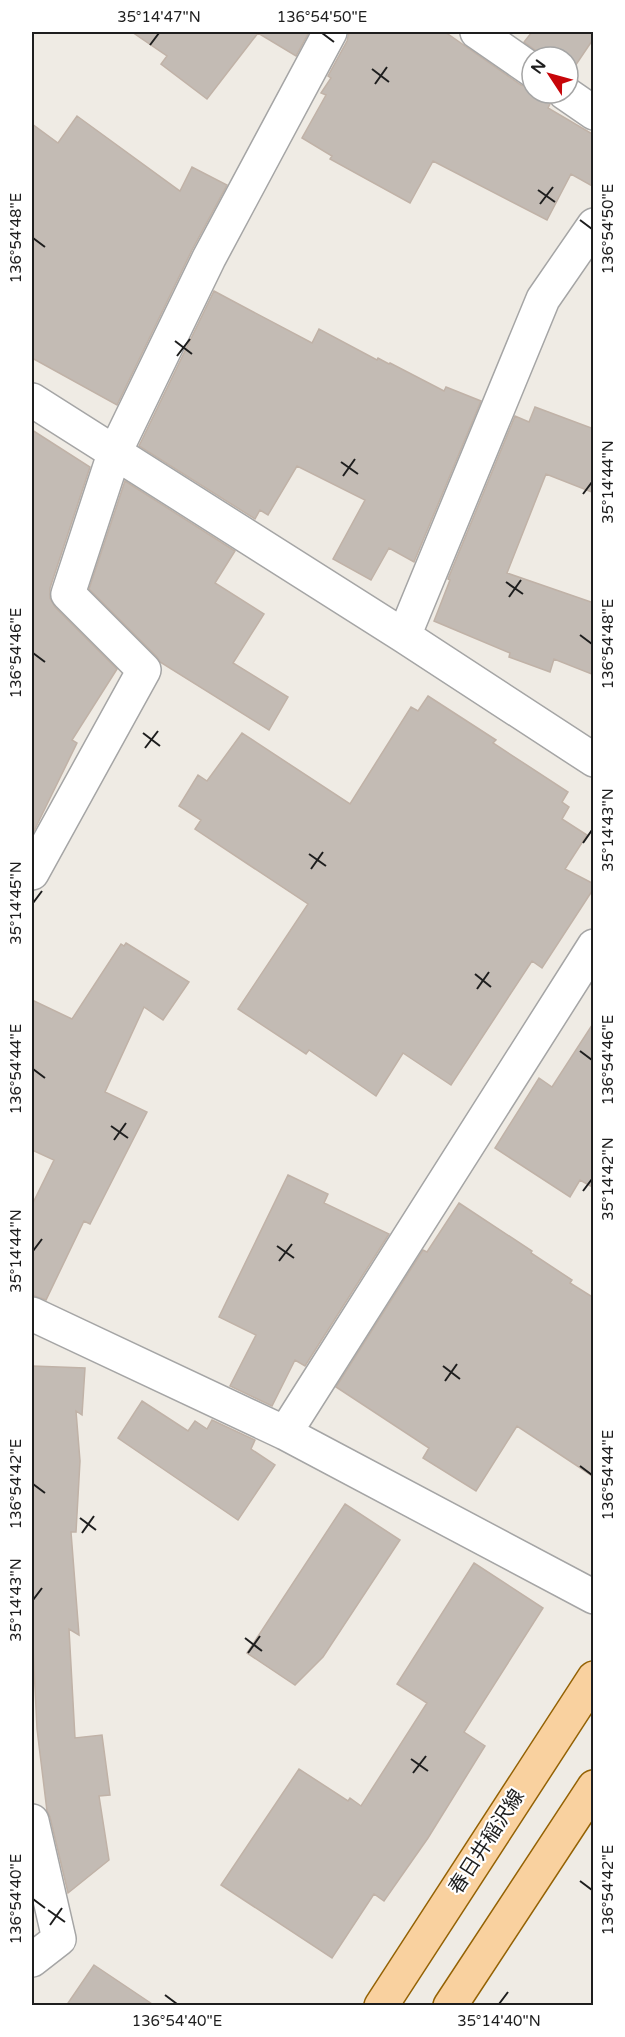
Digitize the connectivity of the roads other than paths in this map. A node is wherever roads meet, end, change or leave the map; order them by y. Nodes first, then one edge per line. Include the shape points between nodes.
1 (330, 32) edge
2 (477, 32) edge
3 (520, 62) edge
4 (580, 103) edge
5 (594, 113) edge
6 (594, 225) edge
7 (32, 400) edge
8 (114, 454) junction
9 (404, 636) junction
10 (594, 760) edge
11 (32, 873) edge
12 (594, 946) edge
13 (32, 1314) edge
14 (285, 1433) junction
15 (594, 1597) edge
16 (594, 1678) edge
17 (594, 1787) edge
18 (32, 1821) edge
19 (32, 1960) edge
20 (381, 2006) edge
21 (450, 2006) edge

1 - 8 street via 209,258
2 - 3 street
4 - 5 street
6 - 9 street via 543,299
7 - 8 street
8 - 9 street
8 - 11 street via 68,594 144,670
9 - 10 street
12 - 14 street
13 - 14 street
14 - 15 street
16 - 20 main road, 春日井稲沢線
17 - 21 main road
18 - 19 street via 59,1939

